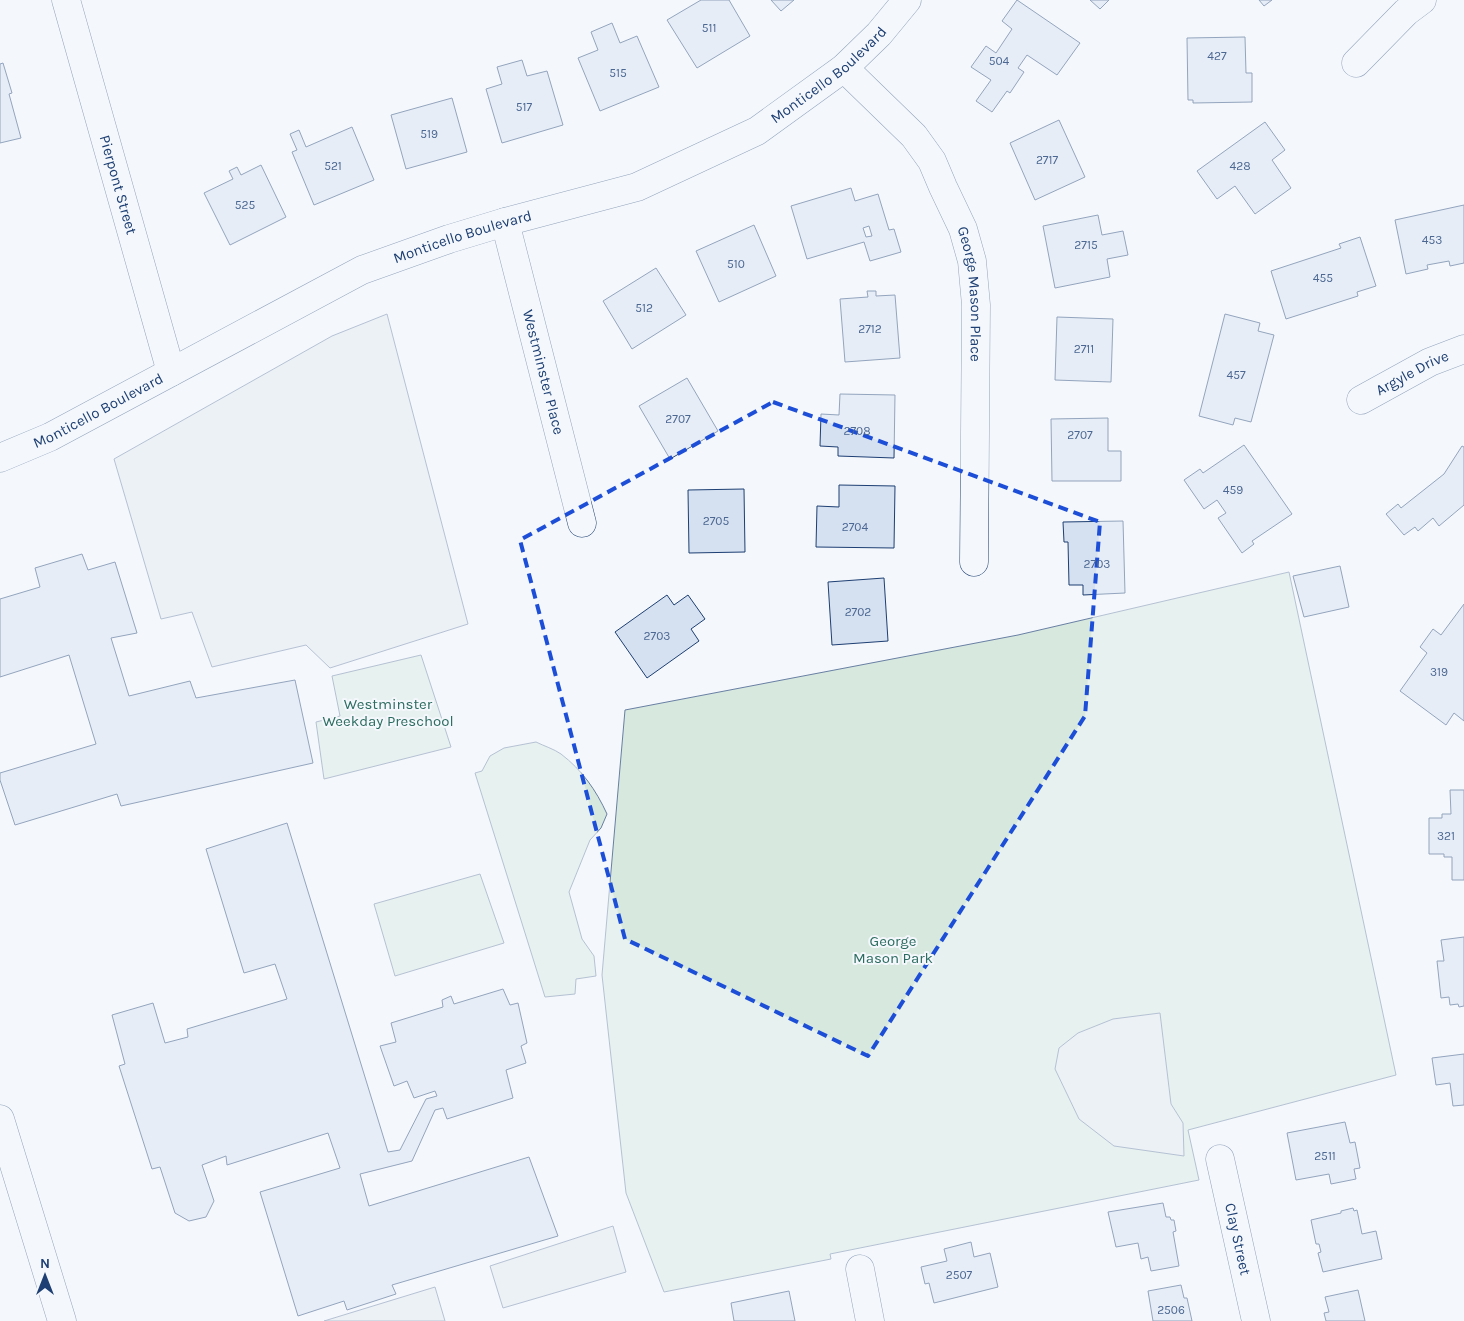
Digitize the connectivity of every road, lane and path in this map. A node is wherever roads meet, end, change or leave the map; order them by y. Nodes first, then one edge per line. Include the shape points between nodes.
1 (66, 0) edge
2 (907, 0) edge
3 (1422, 0) edge
4 (1356, 63) dead end
5 (844, 68) junction
6 (505, 222) junction
7 (1464, 349) edge
8 (171, 372) junction
9 (1361, 400) dead end
10 (0, 458) edge
11 (582, 523) dead end
12 (974, 562) dead end
13 (0, 1119) edge
14 (1220, 1159) dead end
15 (860, 1269) dead end
16 (62, 1321) edge
17 (870, 1321) edge
18 (1256, 1321) edge

1 - 8 street, Pierpont Street
2 - 5 street, Monticello Boulevard via 879,34
3 - 4 street
5 - 6 street, Monticello Boulevard via 757,131 638,187
5 - 12 street, George Mason Place via 914,136 932,161 963,229 972,260 976,305
6 - 8 street, Monticello Boulevard via 362,270
6 - 11 street, Westminster Place
7 - 9 street, Argyle Drive via 1430,362
8 - 10 street, Monticello Boulevard via 50,437
13 - 16 street
14 - 18 street, Clay Street
15 - 17 street

